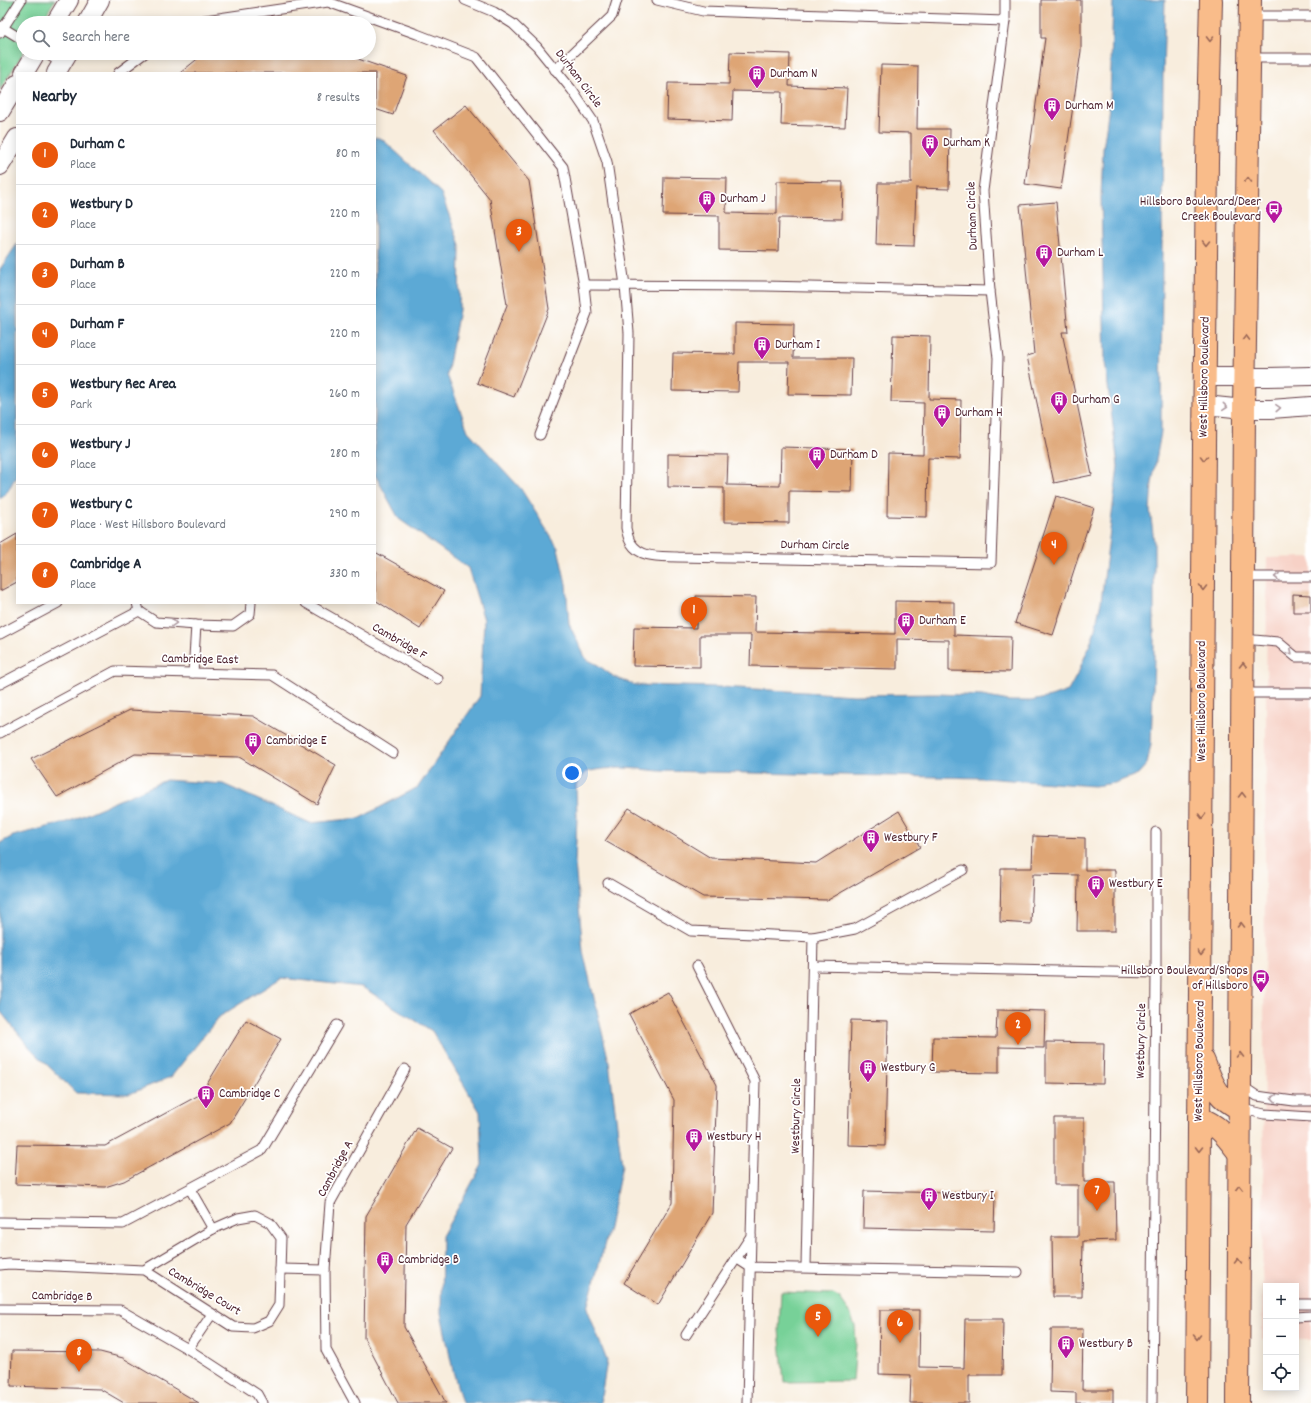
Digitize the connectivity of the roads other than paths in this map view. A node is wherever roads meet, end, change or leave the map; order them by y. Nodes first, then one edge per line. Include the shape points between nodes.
1 (21, 0) edge
2 (69, 0) edge
3 (100, 0) edge
4 (465, 0) edge
5 (617, 0) edge
6 (657, 0) edge
7 (1005, 0) edge
8 (1211, 0) edge
9 (328, 1) edge
10 (1250, 8) edge
11 (59, 16) edge
12 (90, 16) edge
13 (230, 16) edge
14 (368, 16) edge
15 (1311, 16) edge
16 (376, 19) edge
17 (1005, 21) junction
18 (1, 29) edge
19 (16, 36) edge
20 (1249, 58) junction
21 (1311, 58) edge
22 (32, 60) edge
23 (136, 60) edge
24 (556, 70) junction
25 (25, 72) edge
26 (119, 72) edge
27 (16, 86) edge
28 (0, 112) edge
29 (16, 140) edge
30 (0, 166) edge
31 (584, 285) junction
32 (625, 285) junction
33 (990, 291) junction
34 (1205, 376) junction
35 (1245, 376) junction
36 (1311, 376) edge
37 (1205, 405) junction
38 (1311, 406) edge
39 (1244, 409) junction
40 (540, 435) dead end
41 (1243, 577) junction
42 (1311, 577) edge
43 (56, 604) edge
44 (251, 604) edge
45 (308, 604) edge
46 (138, 607) edge
47 (196, 625) junction
48 (0, 634) edge
49 (1243, 639) junction
50 (1311, 657) edge
51 (193, 673) junction
52 (438, 680) dead end
53 (0, 684) edge
54 (1243, 693) junction
55 (1311, 693) edge
56 (0, 733) edge
57 (393, 753) dead end
58 (1156, 832) dead end
59 (963, 870) dead end
60 (608, 883) dead end
61 (813, 937) junction
62 (697, 966) dead end
63 (813, 966) junction
64 (1156, 973) junction
65 (337, 1024) dead end
66 (1200, 1054) junction
67 (405, 1069) dead end
68 (1240, 1085) junction
69 (1311, 1101) edge
70 (1239, 1108) junction
71 (1311, 1117) edge
72 (1200, 1118) junction
73 (1239, 1153) junction
74 (190, 1189) junction
75 (0, 1222) edge
76 (213, 1229) junction
77 (751, 1236) junction
78 (736, 1258) junction
79 (0, 1265) edge
80 (750, 1267) junction
81 (806, 1267) junction
82 (280, 1269) junction
83 (144, 1270) junction
84 (325, 1270) junction
85 (1018, 1272) dead end
86 (1299, 1304) edge
87 (1311, 1304) edge
88 (0, 1309) edge
89 (212, 1314) junction
90 (1299, 1316) edge
91 (1311, 1316) edge
92 (686, 1335) dead end
93 (188, 1349) junction
94 (262, 1403) edge
95 (355, 1403) edge
96 (747, 1403) edge
97 (1152, 1403) edge
98 (1197, 1403) edge
99 (1238, 1403) edge

1 - 18 lane
2 - 11 street
3 - 12 street
4 - 24 lane, Durham Circle via 494,12 513,24
5 - 24 lane via 612,16
6 - 17 lane via 703,11
7 - 17 lane, Durham Circle
8 -> 34 main road, West Hillsboro Boulevard
9 - 13 lane
9 - 14 lane
10 - 15 lane
10 - 20 main road
16 - 31 lane via 476,58 563,167
17 - 33 lane, Durham Circle via 983,191
18 - 19 lane
20 - 21 lane
35 -> 20 main road
22 - 25 street
23 - 26 lane
24 - 32 lane, Durham Circle via 593,121 607,162
27 - 28 street
29 - 30 street
31 - 32 lane
31 - 40 lane via 587,313
32 - 33 lane
32 - 33 lane, Durham Circle via 629,333 626,528 631,543 639,552 648,556 678,557 991,563 998,358
34 - 35 street
34 - 37 main road, West Hillsboro Boulevard
35 - 36 street
35 - 39 main road
37 -> 39 street
37 -> 66 main road, West Hillsboro Boulevard
39 -> 38 street
39 - 41 main road
42 -> 41 lane
41 - 49 main road
43 - 48 lane
44 - 47 lane via 250,614 233,626
45 - 52 lane, Cambridge F
46 -> 47 lane via 156,622
46 - 53 lane
47 - 51 lane
49 -> 50 lane via 1278,642 1296,657
54 -> 49 main road
51 - 56 lane, Cambridge East via 115,671
51 - 57 lane, Cambridge East via 272,675
54 - 55 lane
68 -> 54 main road
58 - 64 lane, Westbury Circle
59 - 61 lane via 855,929
60 - 61 lane via 691,931
61 - 63 lane, Westbury Circle
62 - 77 lane via 755,1081
63 - 64 lane
63 - 81 lane, Westbury Circle
64 - 97 lane, Westbury Circle
65 - 74 lane via 262,1150
66 - 70 main road via 1218,1094
66 - 72 main road, West Hillsboro Boulevard
67 - 84 lane, Cambridge A via 330,1203
69 -> 68 lane via 1257,1096
68 - 70 main road
70 - 71 lane via 1264,1114
70 - 73 main road
72 - 73 main road via 1221,1130
72 -> 98 main road, West Hillsboro Boulevard
99 -> 73 main road
74 - 75 lane via 123,1224
74 - 76 lane
76 - 82 lane, Cambridge Court via 238,1218 255,1215 270,1223 281,1238
76 - 83 lane, Cambridge Court
77 - 78 lane
77 - 80 lane
78 - 80 lane
78 - 92 lane
79 - 83 lane
80 - 81 lane
80 - 96 lane
81 - 85 lane
82 - 84 lane
82 - 89 lane, Cambridge Court via 279,1305 270,1321 253,1328 233,1327
83 - 89 lane, Cambridge Court
84 - 95 lane, Cambridge A via 326,1350
86 - 87 lane
88 - 93 lane, Cambridge B via 120,1310
89 - 93 lane
90 - 91 lane
93 - 94 lane, Cambridge B via 257,1394

